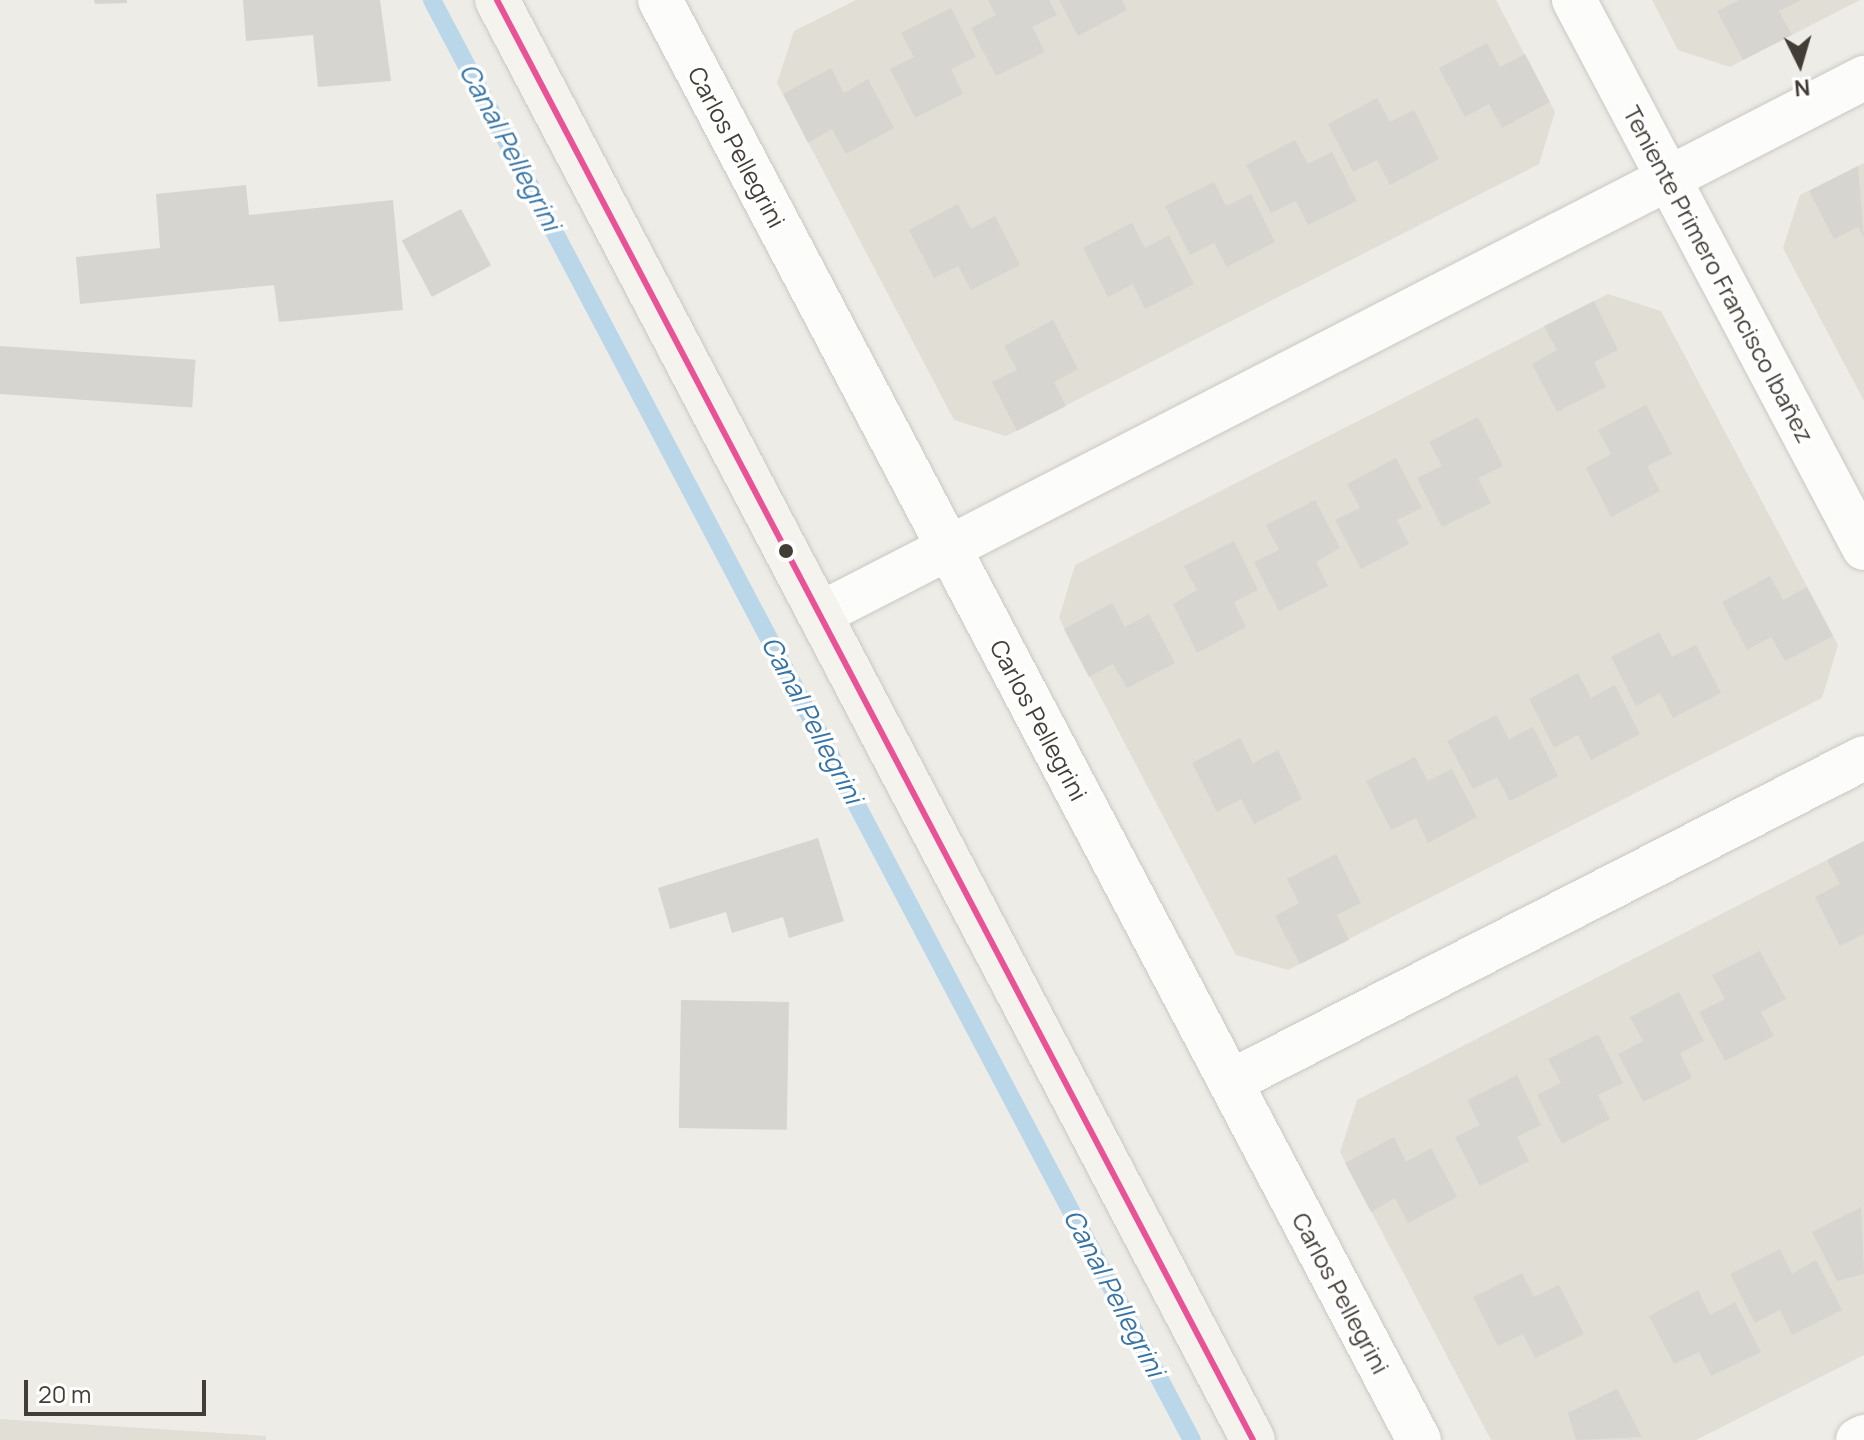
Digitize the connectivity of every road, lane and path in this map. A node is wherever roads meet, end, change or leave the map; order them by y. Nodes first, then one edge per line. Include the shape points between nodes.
1 (497, 0) edge
2 (1574, 0) edge
3 (673, 5) edge
4 (1864, 78) edge
5 (1668, 178) junction
6 (948, 548) junction
7 (1864, 548) edge
8 (820, 614) junction
9 (1864, 758) edge
10 (1230, 1082) junction
11 (1864, 1437) edge
12 (1253, 1440) edge
13 (1419, 1440) edge
14 (1858, 1440) edge

1 - 8 main road
2 - 5 street, Teniente Primero Francisco Ibañez
3 - 6 street, Carlos Pellegrini
4 - 5 street
5 - 6 street
5 - 7 street, Teniente Primero Francisco Ibañez
6 - 8 street
6 - 10 street, Carlos Pellegrini
8 - 12 main road
9 - 10 street
10 - 13 street, Carlos Pellegrini
11 - 14 street

